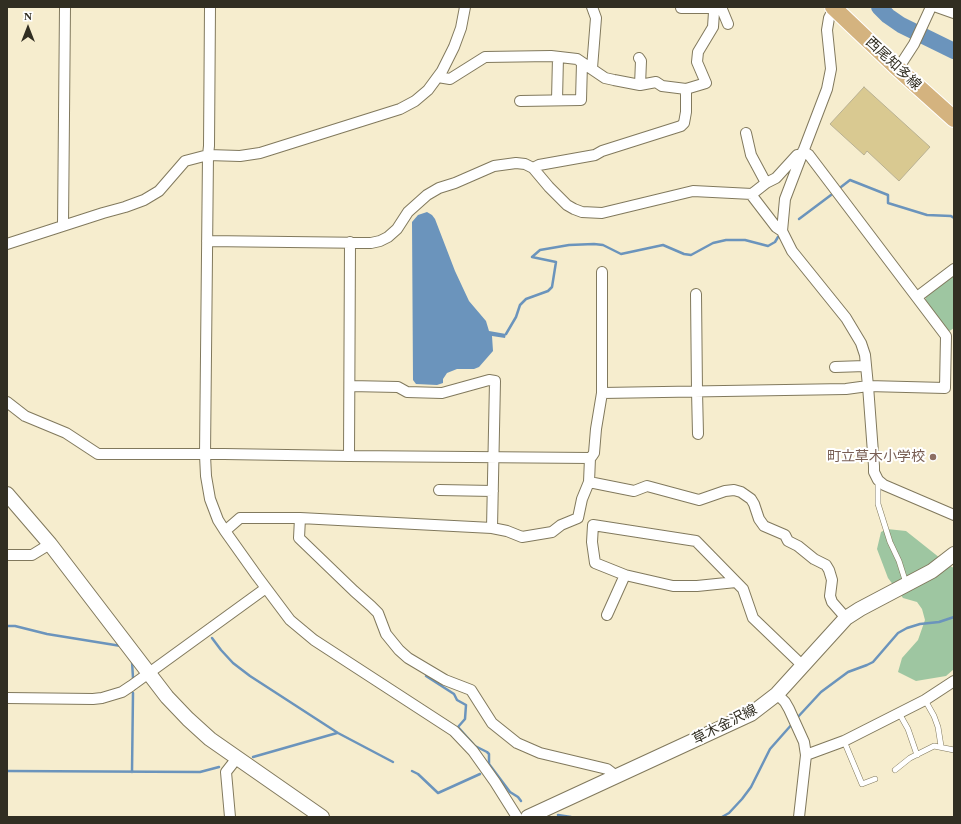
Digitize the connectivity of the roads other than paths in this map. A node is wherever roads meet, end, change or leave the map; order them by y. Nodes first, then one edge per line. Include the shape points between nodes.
1 (65, 7) edge
2 (210, 7) edge
3 (465, 7) edge
4 (592, 7) edge
5 (716, 7) edge
6 (931, 7) edge
7 (937, 7) edge
8 (681, 8) edge
9 (833, 8) edge
10 (954, 13) edge
11 (728, 24) dead end
12 (558, 56) junction
13 (639, 58) dead end
14 (582, 63) junction
15 (894, 66) junction
16 (592, 68) junction
17 (438, 77) junction
18 (640, 85) junction
19 (686, 89) junction
20 (557, 100) junction
21 (520, 101) dead end
22 (954, 119) edge
23 (746, 133) dead end
24 (802, 153) junction
25 (208, 155) junction
26 (533, 168) junction
27 (766, 183) junction
28 (752, 194) junction
29 (63, 225) junction
30 (782, 231) junction
31 (207, 241) junction
32 (350, 242) junction
33 (7, 244) edge
34 (954, 269) edge
35 (602, 272) dead end
36 (696, 294) dead end
37 (917, 297) junction
38 (950, 333) edge
39 (865, 366) junction
40 (835, 367) dead end
41 (350, 386) junction
42 (868, 386) junction
43 (697, 391) junction
44 (602, 393) junction
45 (7, 402) edge
46 (698, 434) dead end
47 (205, 455) junction
48 (350, 456) junction
49 (493, 457) junction
50 (590, 458) junction
51 (880, 481) junction
52 (589, 482) junction
53 (439, 490) dead end
54 (493, 491) junction
55 (7, 494) edge
56 (954, 515) edge
57 (300, 518) junction
58 (492, 528) junction
59 (225, 531) junction
60 (50, 544) junction
61 (954, 554) edge
62 (7, 555) edge
63 (625, 575) junction
64 (736, 582) junction
65 (906, 584) junction
66 (266, 588) junction
67 (607, 615) dead end
68 (846, 618) junction
69 (802, 665) junction
70 (149, 673) junction
71 (954, 681) edge
72 (777, 694) junction
73 (7, 698) edge
74 (925, 700) junction
75 (899, 713) junction
76 (844, 741) junction
77 (941, 746) junction
78 (954, 750) edge
79 (806, 755) junction
80 (917, 755) junction
81 (236, 758) junction
82 (895, 770) dead end
83 (614, 778) junction
84 (875, 779) dead end
85 (230, 817) edge
86 (322, 817) edge
87 (517, 817) edge
88 (528, 817) edge
89 (799, 817) edge

1 - 29 street
2 - 25 street
3 - 17 street via 454,47
4 - 16 street via 596,18
5 - 8 street
5 - 11 street
5 - 19 street via 713,26 698,52 697,62 706,83
6 - 15 street via 914,44 903,61
7 - 10 street
9 - 15 main road, 西尾知多線
9 - 24 street via 828,18 827,30 831,69 827,89
12 - 14 street via 577,59
12 - 17 street via 485,57 450,79
12 - 20 street
13 - 18 street
14 - 16 street
14 - 20 street via 581,100
15 - 22 main road, 西尾知多線
16 - 18 street via 605,78
17 - 25 street via 415,101 400,109 249,155
18 - 19 street via 656,82 662,86
19 - 26 street via 686,112 681,126 595,155
20 - 21 street
23 - 27 street via 751,155
24 - 27 street via 797,155 780,174
24 - 30 street via 785,199
24 - 37 street via 809,155
25 - 29 street via 185,161 159,191 144,200
25 - 31 street
26 - 28 street via 567,205 593,213 693,191
26 - 32 street via 516,163 494,166 439,188 414,205 388,237 371,243
27 - 28 street
28 - 30 street via 776,227
29 - 33 street
30 - 39 street via 792,251 861,343
31 - 32 street
31 - 47 street
32 - 41 street
34 - 37 street
35 - 44 street
36 - 43 street
37 - 38 street
38 - 42 street via 945,388
39 - 40 street
39 - 42 street
41 - 48 street
41 - 49 street via 398,387 407,392 442,393 488,380 495,381
42 - 43 street
42 - 51 street via 874,472
43 - 44 street
43 - 46 street
44 - 50 street via 594,453
45 - 47 street via 25,416 66,433 98,454
47 - 48 street
47 - 59 street via 210,499
48 - 49 street
49 - 50 street
49 - 54 street
50 - 52 street
51 - 56 street
51 - 65 lane via 878,504
52 - 58 street via 578,518 552,532 522,537 519,534
52 - 68 street via 634,492 647,486 699,500 725,491 741,492 751,499 764,526 785,536 788,541 826,565 832,580 832,602
53 - 54 street
54 - 58 street
55 - 60 main road
57 - 58 street
57 - 59 street via 240,518
57 - 83 street via 299,538 378,613 386,634 398,650 445,680 471,690 492,723 517,743 540,753 607,769
59 - 66 street
60 - 62 street via 32,555
60 - 70 main road
61 - 65 main road, 草木金沢線 via 932,571
63 - 64 street via 673,586
63 - 64 street via 595,563 593,525 696,541
63 - 67 street
64 - 69 street via 743,589 753,618
65 - 68 main road, 草木金沢線
66 - 70 street
66 - 87 street via 290,620 314,640 454,731 473,751
68 - 69 main road, 草木金沢線
69 - 72 main road, 草木金沢線
70 - 73 street via 122,692 102,698
70 - 81 main road via 188,719
71 - 74 street
72 - 79 street via 785,702 795,720
72 - 83 main road, 草木金沢線 via 751,714
74 - 75 street
74 - 77 lane via 938,727
75 - 76 street
75 - 80 lane
76 - 79 street
76 - 84 lane via 862,784
77 - 78 lane
77 - 80 lane via 934,746
79 - 89 street
80 - 82 lane
81 - 85 street via 226,772
81 - 86 main road
83 - 88 main road, 草木金沢線

